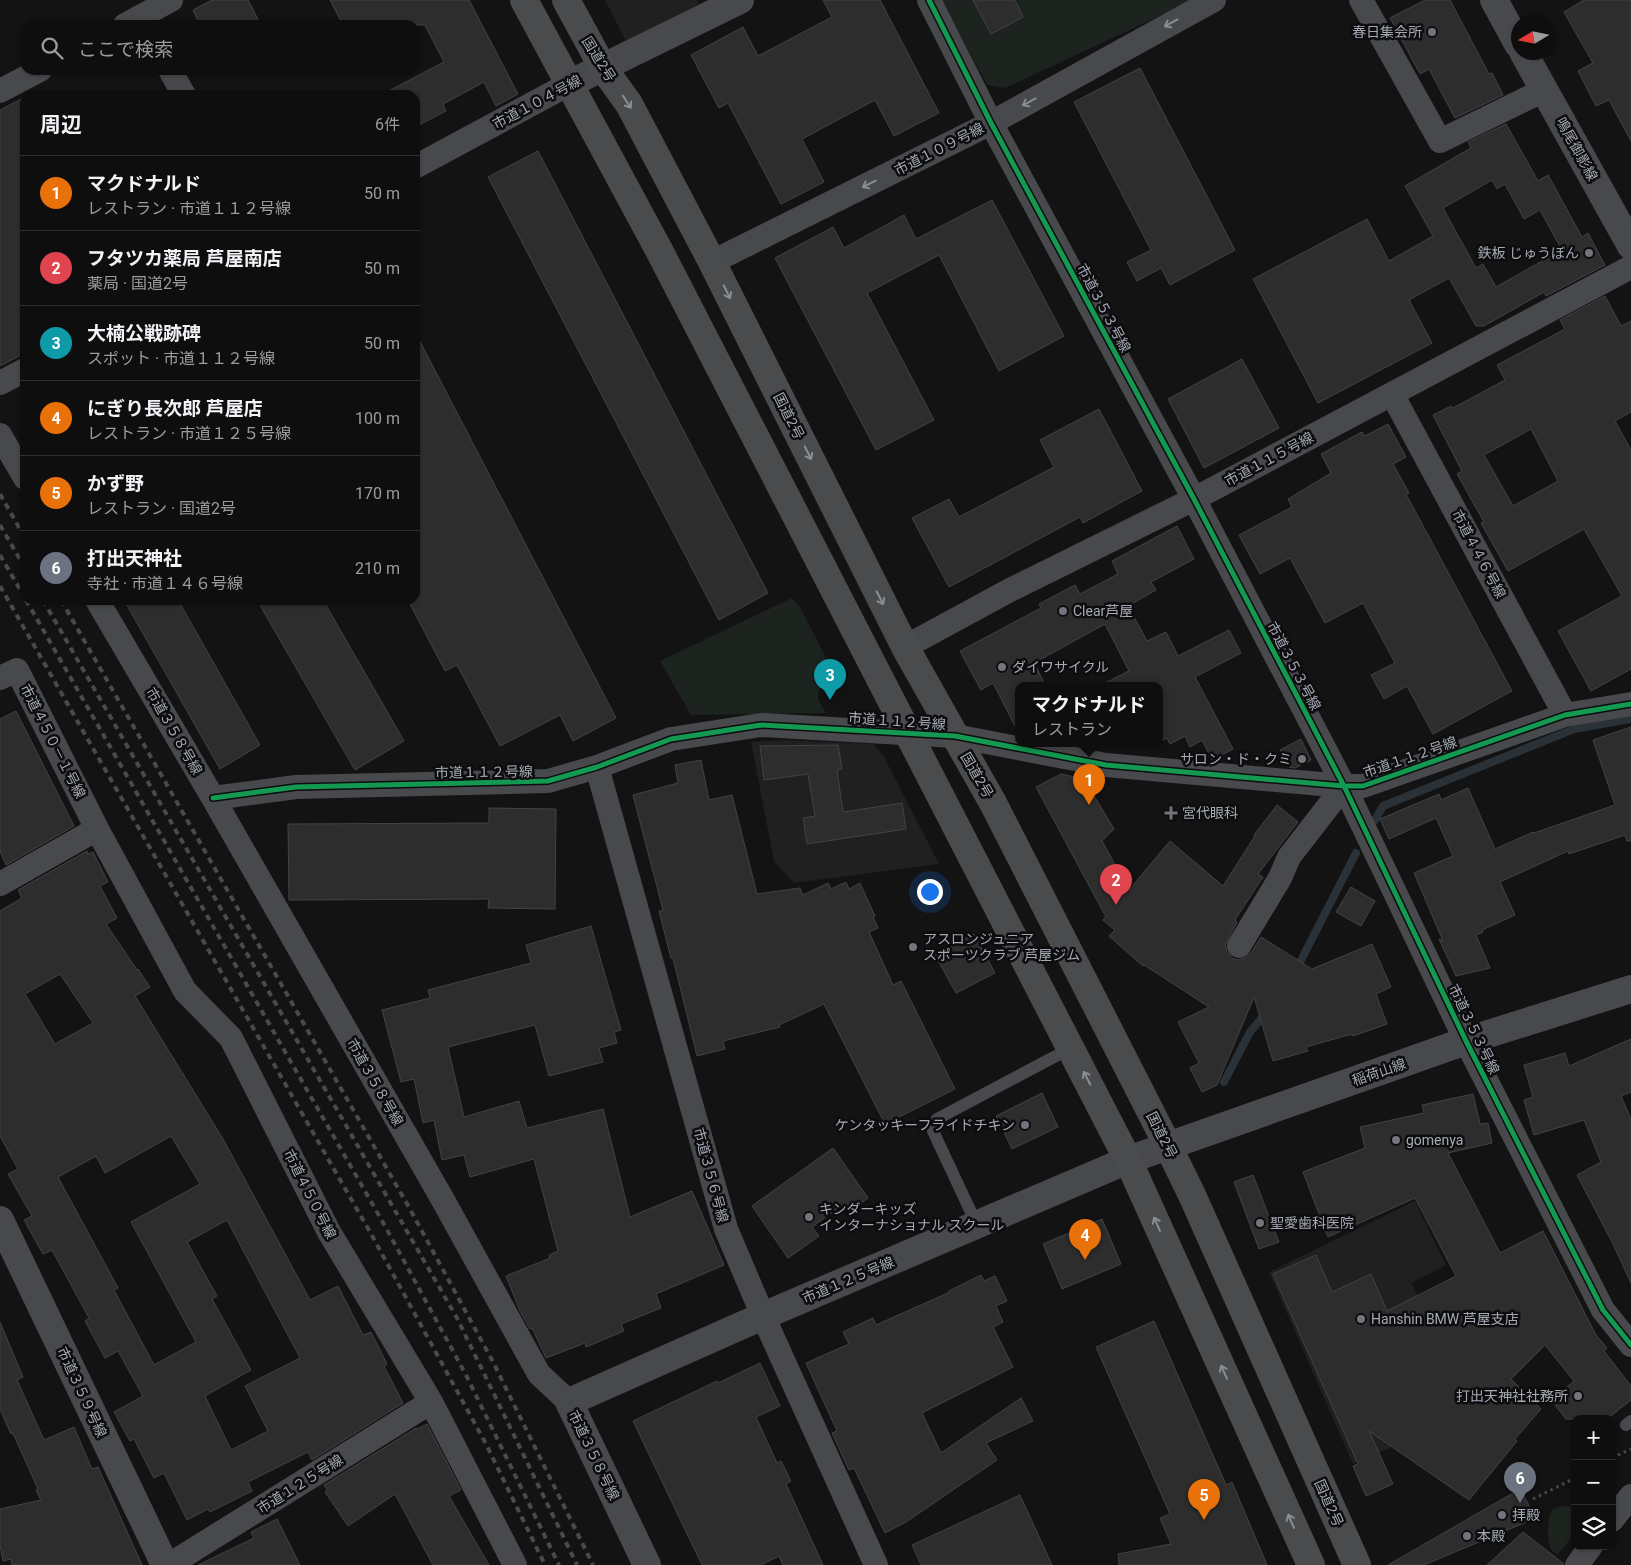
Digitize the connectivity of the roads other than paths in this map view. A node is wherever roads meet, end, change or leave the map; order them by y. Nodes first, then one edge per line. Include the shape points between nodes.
1 (172, 0) edge
2 (524, 0) edge
3 (566, 0) edge
4 (740, 0) edge
5 (929, 0) edge
6 (1214, 0) edge
7 (1361, 0) edge
8 (1498, 1) edge
9 (136, 17) edge
10 (1511, 29) edge
11 (1527, 60) edge
12 (603, 68) junction
13 (31, 75) edge
14 (173, 75) edge
15 (569, 84) junction
16 (181, 90) edge
17 (1544, 90) junction
18 (0, 92) edge
19 (991, 123) junction
20 (420, 164) edge
21 (1631, 246) edge
22 (712, 262) junction
23 (1631, 267) edge
24 (20, 373) edge
25 (0, 383) edge
26 (1392, 394) junction
27 (0, 435) edge
28 (20, 469) edge
29 (1194, 499) junction
30 (100, 605) edge
31 (905, 648) junction
32 (0, 678) edge
33 (1631, 704) edge
34 (1565, 715) junction
35 (906, 732) junction
36 (954, 736) junction
37 (597, 767) junction
38 (1344, 786) junction
39 (213, 798) junction
40 (97, 829) junction
41 (0, 884) edge
42 (1239, 946) dead end
43 (1631, 989) edge
44 (1466, 1041) junction
45 (1071, 1048) junction
46 (1168, 1146) junction
47 (1128, 1160) junction
48 (0, 1220) edge
49 (976, 1225) junction
50 (763, 1316) junction
51 (1631, 1346) edge
52 (431, 1402) junction
53 (569, 1402) junction
54 (1631, 1496) edge
55 (1616, 1515) edge
56 (1589, 1550) edge
57 (165, 1565) edge
58 (169, 1565) edge
59 (515, 1565) edge
60 (647, 1565) edge
61 (876, 1565) edge
62 (1311, 1565) edge
63 (1357, 1565) edge
64 (1577, 1565) edge

1 - 9 street
2 - 15 highway
3 - 12 highway, 国道2号
4 - 12 street, 市道１０４号線
5 - 19 street, 市道３５３号線
6 -> 19 street, 市道１０９号線
7 - 17 street via 1440,141
8 - 10 street
11 - 17 street, 鳴尾御影線
12 - 15 street, 市道１０４号線
12 -> 22 highway, 国道2号 via 629,104
13 - 18 street
14 - 16 street
15 - 20 street, 市道１０４号線
15 - 35 highway via 660,252
17 - 21 street, 鳴尾御影線
19 -> 22 street, 市道１０９号線
19 - 29 street, 市道３５３号線
22 -> 31 highway, 国道2号
23 - 26 street, 市道１１５号線
24 - 25 street
26 - 29 street, 市道１１５号線
26 - 34 street, 市道４４６号線
27 - 28 street
29 - 31 street, 市道１１５号線 via 1010,590
29 - 38 street, 市道３５３号線
30 - 39 street, 市道３５８号線
31 - 36 highway, 国道2号
32 - 40 street, 市道４５０－１号線 via 16,670
33 - 34 street, 市道１１２号線
34 - 38 street, 市道１１２号線 via 1363,786
35 - 36 street, 市道１１２号線
35 - 37 street, 市道１１２号線 via 761,725 671,739
35 - 45 highway
36 - 38 street, 市道１１２号線 via 1106,765
36 - 46 highway, 国道2号 via 993,803
37 - 39 street, 市道１１２号線 via 548,781 296,787
37 - 50 street, 市道３５６号線 via 726,1229
38 - 42 street via 1289,857
38 - 44 street, 市道３５３号線
39 - 53 street, 市道３５８号線 via 539,1374
40 - 41 street
40 - 52 street, 市道４５０号線 via 185,991 230,1038 329,1232
43 - 44 street, 稲荷山線
44 - 46 street, 稲荷山線
44 - 51 street, 市道３５３号線 via 1604,1310
47 -> 45 highway
45 - 49 lane via 937,1119 933,1131
46 - 47 street, 稲荷山線
46 - 63 highway, 国道2号
47 - 49 street, 市道１２５号線
62 -> 47 highway
48 - 57 street, 市道３５９号線
49 - 50 street, 市道１２５号線
50 - 53 street, 市道１２５号線
50 - 61 street, 市道３５６号線
52 - 58 street, 市道１２５号線
52 - 59 street, 市道４５０号線
53 - 60 street, 市道３５８号線
54 - 55 street
56 - 64 street

